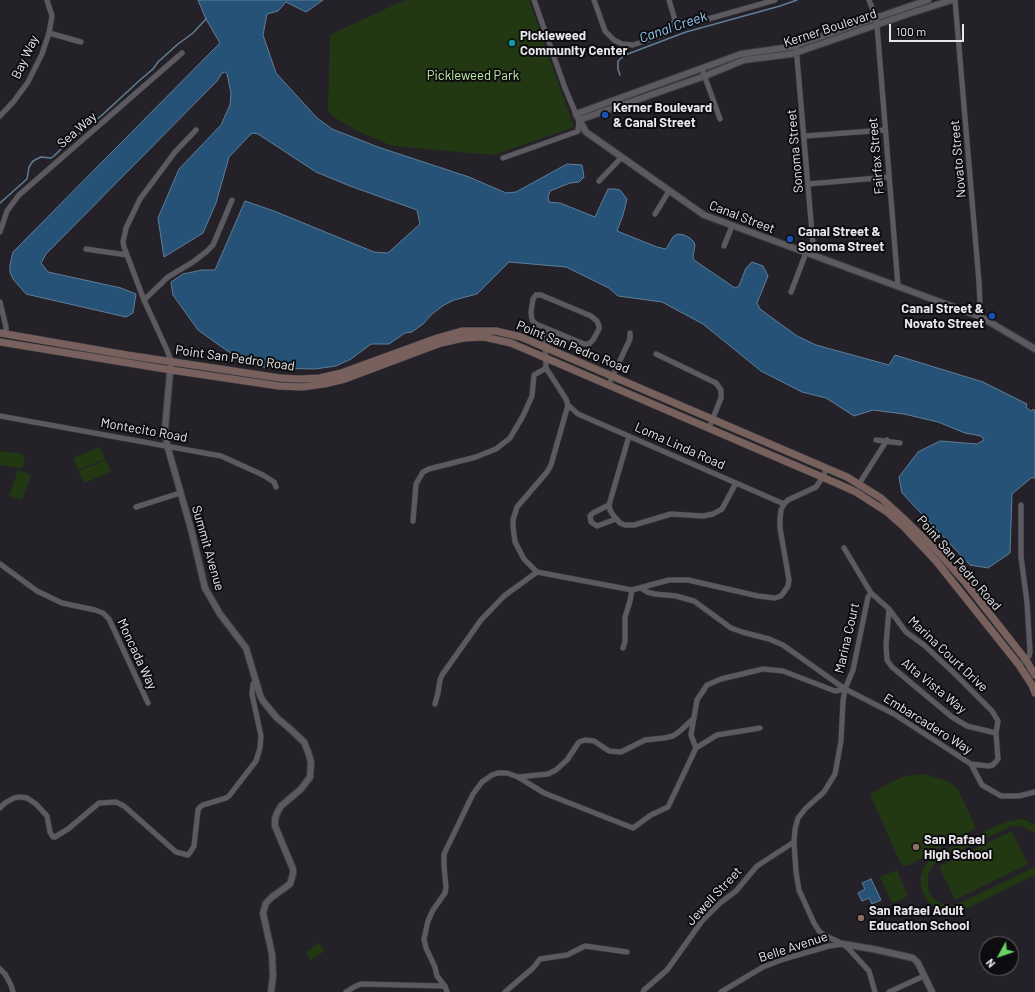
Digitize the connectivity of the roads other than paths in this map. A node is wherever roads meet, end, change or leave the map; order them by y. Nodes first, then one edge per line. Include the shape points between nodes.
1 (47, 0) edge
2 (534, 0) edge
3 (594, 0) edge
4 (669, 0) edge
5 (775, 0) edge
6 (869, 0) edge
7 (928, 0) edge
8 (952, 0) edge
9 (955, 0) edge
10 (676, 20) junction
11 (876, 21) junction
12 (49, 33) junction
13 (81, 42) dead end
14 (796, 46) junction
15 (182, 53) dead end
16 (797, 53) junction
17 (702, 69) junction
18 (705, 76) junction
19 (0, 116) edge
20 (577, 117) junction
21 (720, 119) dead end
22 (196, 130) dead end
23 (885, 130) junction
24 (804, 136) junction
25 (622, 157) junction
26 (503, 158) dead end
27 (889, 177) junction
28 (599, 181) dead end
29 (808, 184) junction
30 (669, 191) junction
31 (232, 200) dead end
32 (655, 214) dead end
33 (732, 226) junction
34 (0, 232) edge
35 (724, 246) dead end
36 (86, 249) dead end
37 (806, 253) junction
38 (127, 255) junction
39 (814, 256) junction
40 (898, 286) junction
41 (791, 292) dead end
42 (144, 300) junction
43 (0, 302) edge
44 (978, 316) junction
45 (544, 328) junction
46 (630, 333) dead end
47 (3, 334) edge
48 (558, 334) junction
49 (0, 342) edge
50 (546, 348) junction
51 (1035, 349) edge
52 (656, 354) dead end
53 (545, 357) junction
54 (171, 361) junction
55 (546, 368) junction
56 (171, 370) junction
57 (613, 376) junction
58 (609, 384) junction
59 (568, 405) junction
60 (0, 416) edge
61 (712, 420) junction
62 (709, 428) junction
63 (629, 436) junction
64 (876, 440) dead end
65 (887, 440) junction
66 (900, 442) dead end
67 (167, 446) junction
68 (826, 469) junction
69 (823, 477) junction
70 (736, 483) junction
71 (859, 484) junction
72 (276, 487) dead end
73 (180, 493) junction
74 (784, 504) junction
75 (609, 505) junction
76 (1021, 505) dead end
77 (136, 507) dead end
78 (616, 519) junction
79 (413, 521) dead end
80 (844, 548) dead end
81 (0, 564) edge
82 (537, 572) junction
83 (641, 588) junction
84 (632, 590) junction
85 (871, 592) junction
86 (889, 609) junction
87 (623, 648) dead end
88 (1026, 660) junction
89 (1019, 665) junction
90 (1035, 675) edge
91 (256, 681) junction
92 (845, 689) junction
93 (1035, 693) edge
94 (148, 703) dead end
95 (435, 704) dead end
96 (693, 720) junction
97 (760, 728) dead end
98 (996, 733) junction
99 (696, 748) junction
100 (971, 764) junction
101 (518, 777) junction
102 (1035, 792) edge
103 (0, 808) edge
104 (794, 842) junction
105 (843, 944) junction
106 (627, 952) dead end
107 (0, 969) edge
108 (924, 976) junction
109 (446, 989) edge
110 (13, 992) edge
111 (271, 992) edge
112 (346, 992) edge
113 (505, 992) edge
114 (643, 992) edge
115 (721, 992) edge
116 (874, 992) edge
117 (889, 992) edge
118 (932, 992) edge

1 - 12 street, Bay Way via 52,16
2 - 20 street, Canal Street
3 - 10 street via 605,30 622,44 633,45 665,34
4 - 10 street
5 - 10 street via 694,23
6 - 11 street, Fairfax Street
7 - 11 street, Kerner Boulevard
8 - 11 street, Kerner Boulevard
9 - 44 street, Novato Street via 979,282
11 - 14 street, Kerner Boulevard
11 - 16 street, Kerner Boulevard
11 - 23 street, Fairfax Street
12 - 13 street
12 - 19 street, Bay Way via 28,82
14 - 16 street, Sonoma Street
14 - 17 street, Kerner Boulevard via 742,54
15 - 34 street, Sea Way via 19,195 7,211
16 - 18 street, Kerner Boulevard via 744,60
16 - 24 street, Sonoma Street
17 - 18 street
17 - 20 street, Kerner Boulevard
18 - 20 street, Kerner Boulevard
18 - 21 street
20 - 25 street, Canal Street via 584,130
20 - 26 street via 578,131
22 - 38 street, Summit Avenue via 175,152 133,211 123,242
23 - 24 street
23 - 27 street, Fairfax Street
24 - 29 street, Sonoma Street
25 - 28 street
25 - 30 street, Canal Street
27 - 29 street
27 - 40 street, Fairfax Street
29 - 39 street, Sonoma Street
30 - 32 street
30 - 33 street, Canal Street via 701,213
31 - 42 street via 213,245 193,262 168,277
33 - 35 street
33 - 37 street, Canal Street
36 - 38 street
37 - 39 street, Canal Street
37 - 41 street
38 - 42 street, Summit Avenue
39 - 40 street, Canal Street
40 - 44 street, Canal Street
42 - 54 street, Summit Avenue
43 - 47 street via 6,327
44 - 51 street, Canal Street
45 - 48 street
45 - 48 street via 532,320 533,299 536,295 591,316 599,326 589,344
45 - 50 street via 547,335
46 - 57 street via 630,339
47 - 54 main road, Point San Pedro Road
48 - 50 street via 550,339
49 - 56 main road, Point San Pedro Road
50 - 53 street
50 - 54 main road, Point San Pedro Road via 507,333 486,330 462,331 341,373 299,379
50 - 57 main road, Point San Pedro Road
52 - 61 street via 716,383 721,390 721,398
53 - 55 street
53 - 56 main road, Point San Pedro Road via 511,343 464,338 441,343 345,379 302,387
53 - 58 main road, Point San Pedro Road
54 - 56 street, Summit Avenue
55 - 59 street
55 - 79 street via 534,375 532,396 510,438 496,449 476,457 422,472 416,484
56 - 67 street, Summit Avenue via 165,429
57 - 58 street
57 - 61 main road, Point San Pedro Road
58 - 62 main road, Point San Pedro Road
59 - 63 street, Loma Linda Road via 578,414
59 - 82 street via 551,465 517,507 513,520 515,542 524,559
60 - 67 street, Montecito Road
61 - 62 street
61 - 68 main road, Point San Pedro Road
62 - 69 main road, Point San Pedro Road
63 - 70 street, Loma Linda Road
63 - 75 street
64 - 65 street
65 - 66 street
65 - 71 street
67 - 72 street, Montecito Road via 230,459 263,474 274,482
67 - 73 street, Summit Avenue
68 - 69 street
68 - 71 main road, Point San Pedro Road
69 - 74 street via 816,487
69 - 89 main road, Point San Pedro Road via 856,492 887,512 905,528 936,561
70 - 74 street, Loma Linda Road
70 - 78 street via 722,508 713,514 671,514 634,525 625,525
71 - 88 main road, Point San Pedro Road via 891,506 937,551
73 - 77 street
73 - 91 street, Summit Avenue via 205,588 220,614 246,648
74 - 83 street via 780,519 789,580 781,596 767,598 688,580 669,580
75 - 78 street
75 - 78 street via 593,513 590,516 591,522 597,526
76 - 88 street via 1021,557 1028,602 1030,652
80 - 85 street, Marina Court Drive
81 - 94 street, Moncada Way via 37,591 62,603 103,613 109,619
82 - 84 street
82 - 95 street via 504,596 481,620 442,675
83 - 84 street
83 - 92 street via 655,594 694,601 731,628 769,639 783,646
84 - 87 street via 625,618
85 - 86 street, Marina Court Drive
85 - 92 street, Marina Court via 853,670
86 - 98 street, Marina Court Drive via 906,632 924,645 992,711 998,721
86 - 98 street, Alta Vista Way via 886,645 887,660 892,667 952,717 967,726
88 - 89 street
88 - 90 main road, Point San Pedro Road
89 - 93 main road, Point San Pedro Road
91 - 103 street via 252,694 261,736 256,761 229,796 200,807 194,846 188,855 176,852 124,806 116,802 98,803 55,837 50,832 47,816 27,798 14,798
91 - 111 street, Summit Avenue via 263,701 277,718 304,742 311,762 310,777 302,789 276,813 275,826 293,874 290,884 266,903 263,913 272,954
92 - 96 street via 835,691 783,671 764,669 721,679 707,686 697,700
92 - 100 street, Embarcadero Way via 894,714
92 - 104 street, Marina Court via 841,741 835,774 824,792 798,818
96 - 99 street via 691,735
96 - 101 street via 672,736 646,740 621,752 609,751 594,741 585,740 579,742 567,760 556,770 542,776
97 - 99 street via 717,735
98 - 100 street, Marina Court Drive via 998,759 993,765 988,766
99 - 101 street via 668,807 633,828 544,793
100 - 102 street, Embarcadero Way via 982,785 1001,796 1019,796
101 - 109 street via 498,773 482,782 473,794 444,854 445,893 433,910 424,939 437,976
104 - 105 street, Marina Court via 799,890 814,923 824,935
104 - 114 street, Jewell Street via 757,866 736,891 702,921 667,970
105 - 108 street via 910,957 918,963
105 - 115 street, Belle Avenue via 763,967
105 - 116 street, Belle Avenue via 869,971
106 - 113 street via 586,946 567,955 540,959
107 - 110 street
108 - 117 street
108 - 118 street
109 - 112 street via 361,984

